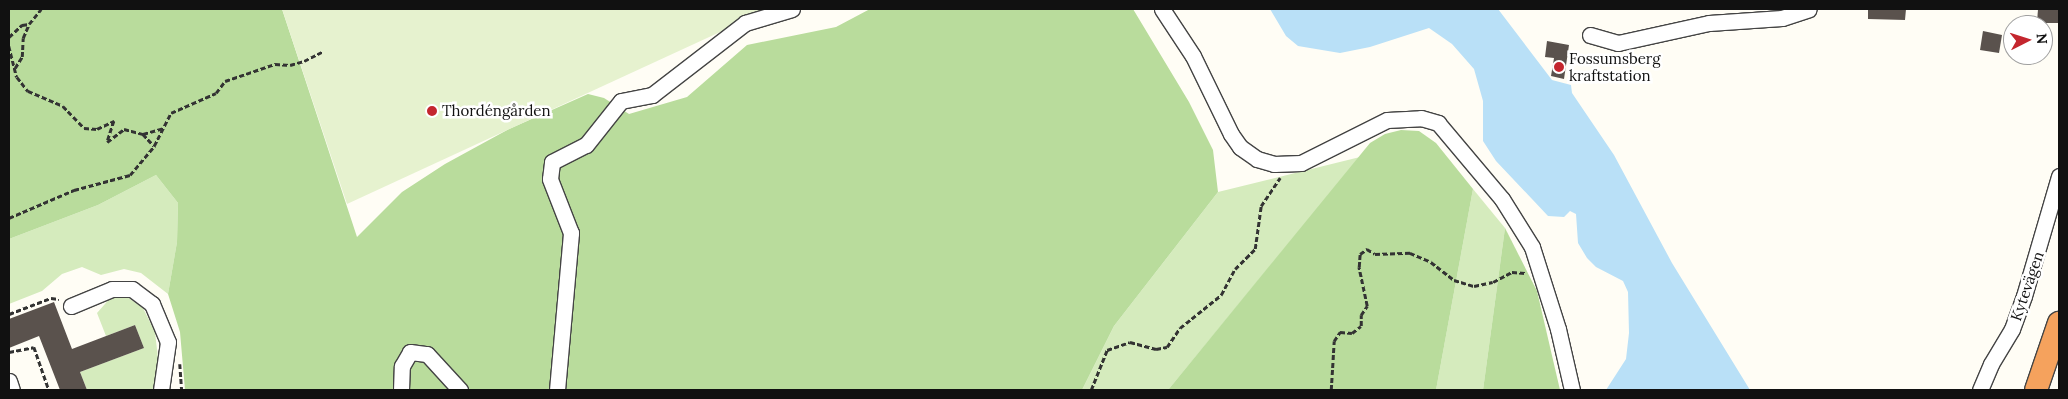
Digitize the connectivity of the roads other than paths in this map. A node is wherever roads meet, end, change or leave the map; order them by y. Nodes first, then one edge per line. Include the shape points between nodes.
1 (792, 9) edge
2 (1162, 9) edge
3 (1809, 9) edge
4 (1590, 35) dead end
5 (2059, 176) edge
6 (71, 306) road end
7 (2059, 323) edge
8 (9, 381) edge
9 (12, 390) edge
10 (161, 390) edge
11 (401, 390) edge
12 (460, 390) edge
13 (557, 390) edge
14 (1572, 390) edge
15 (1980, 390) edge
16 (2036, 390) edge

1 - 13 street via 746,23 652,95 621,101 586,145 552,162 550,178 571,233
2 - 14 street via 1193,56 1240,147 1257,159 1282,164 1301,163 1387,120 1421,118 1438,123 1497,192 1532,247
3 - 4 street via 1782,18 1709,23 1618,44
5 - 15 street, Kytevägen via 2045,232 2021,304
6 - 10 street via 112,289 132,289 152,304 168,342
7 - 16 highway
8 - 9 street
11 - 12 street via 402,366 410,352 427,354

